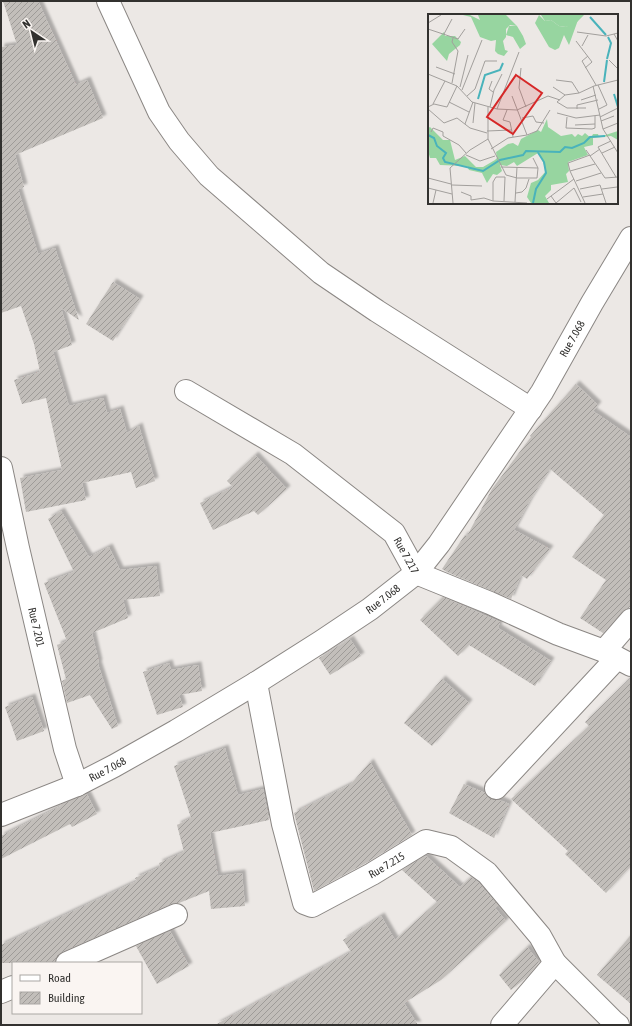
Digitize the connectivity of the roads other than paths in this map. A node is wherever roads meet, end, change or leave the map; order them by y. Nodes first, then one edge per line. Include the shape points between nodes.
1 (108, 1) edge
2 (631, 238) edge
3 (186, 391) dead end
4 (531, 409) junction
5 (1, 468) edge
6 (416, 573) junction
7 (631, 620) edge
8 (617, 658) edge
9 (256, 683) junction
10 (76, 785) junction
11 (496, 788) dead end
12 (1, 815) edge
13 (176, 915) dead end
14 (69, 962) edge
15 (555, 963) junction
16 (12, 987) edge
17 (1, 992) edge
18 (502, 1025) edge
19 (618, 1025) edge

1 - 4 street via 159,112 208,176 321,273
2 - 4 street, Rue 7.068
3 - 6 street, Rue 7.217 via 293,454 394,532
4 - 6 street, Rue 7.068 via 439,544
5 - 10 street, Rue 7.201 via 65,749
6 - 8 street, Rue 7.217
6 - 9 street, Rue 7.068 via 370,609
7 - 8 street
8 - 11 street
9 - 10 street, Rue 7.068 via 114,766
9 - 15 street, Rue 7.215 via 283,824 304,903 312,906 426,841 451,847 487,873 540,936
10 - 12 street, Rue 7.068
13 - 14 street
15 - 18 street
15 - 19 street, Rue 7.215
16 - 17 street

